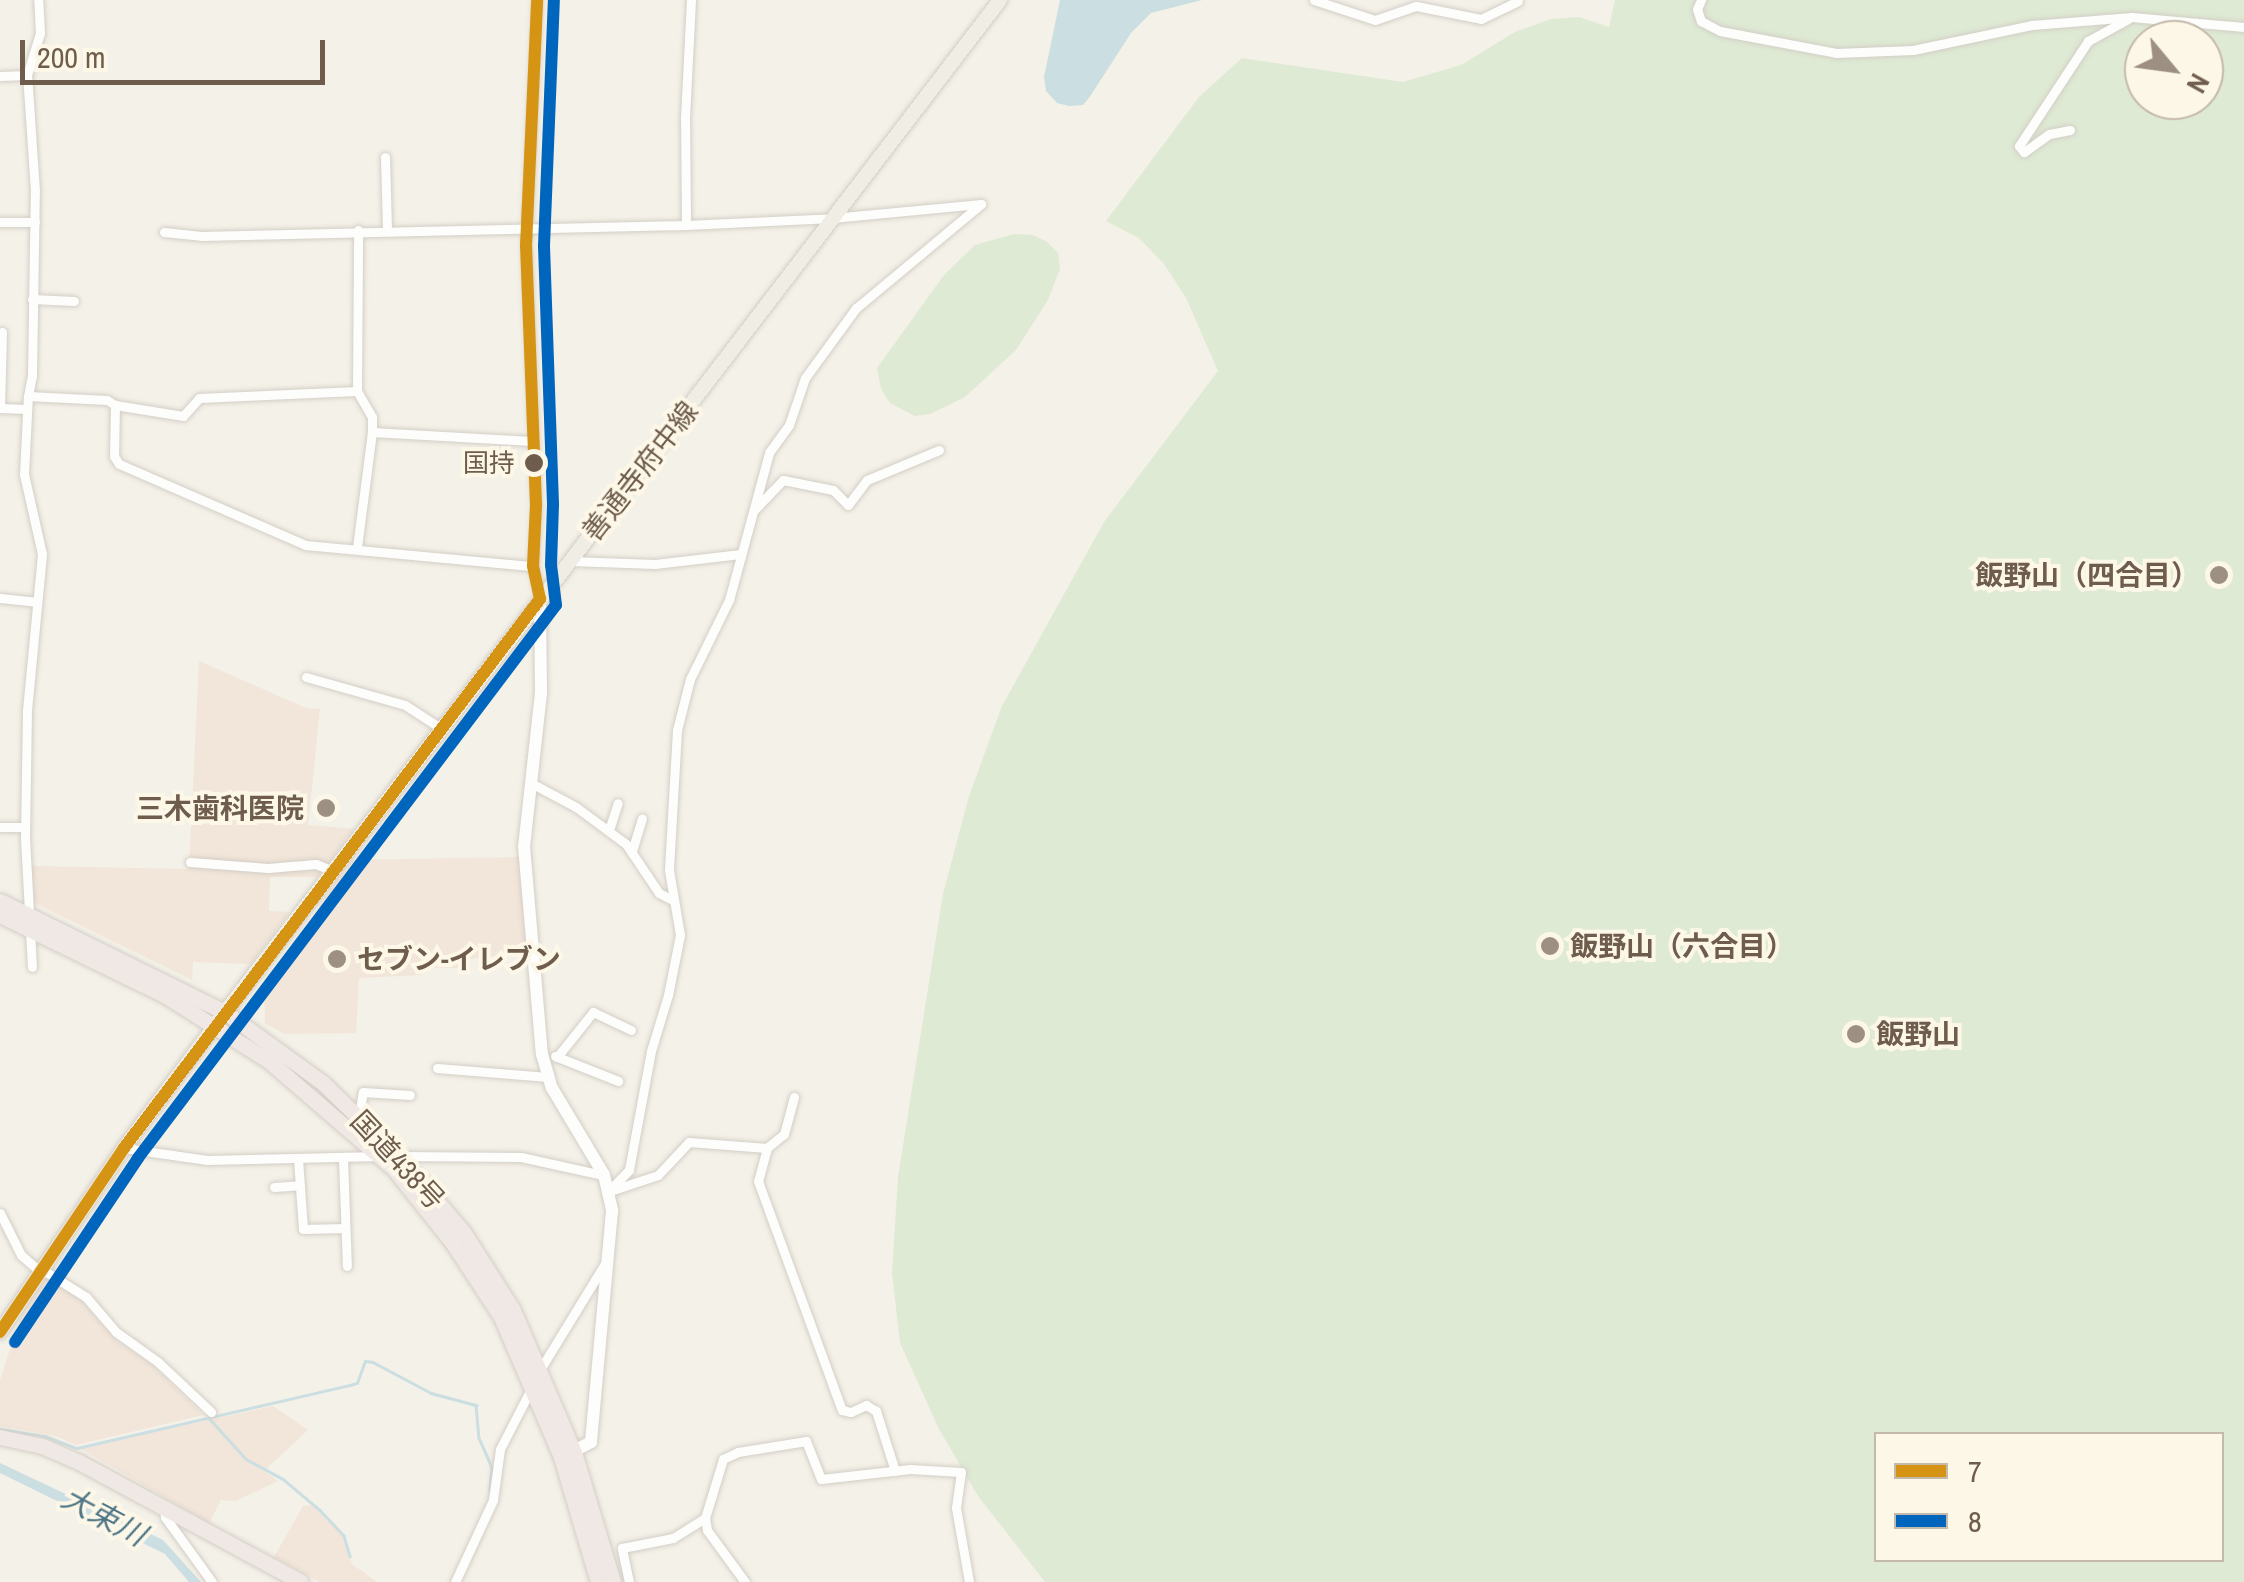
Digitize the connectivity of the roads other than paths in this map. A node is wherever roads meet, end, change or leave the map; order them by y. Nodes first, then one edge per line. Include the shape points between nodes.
1 (38, 0) edge
2 (536, 0) edge
3 (691, 0) edge
4 (1000, 0) edge
5 (1314, 0) edge
6 (1702, 0) edge
7 (1518, 1) edge
8 (2132, 17) junction
9 (2244, 26) edge
10 (27, 75) junction
11 (0, 76) edge
12 (2070, 130) dead end
13 (385, 157) dead end
14 (832, 218) junction
15 (0, 222) edge
16 (35, 222) junction
17 (686, 224) junction
18 (527, 225) junction
19 (386, 229) junction
20 (358, 230) junction
21 (164, 232) dead end
22 (32, 299) junction
23 (74, 301) dead end
24 (2, 332) edge
25 (1, 356) edge
26 (357, 391) junction
27 (28, 396) junction
28 (115, 405) junction
29 (26, 409) junction
30 (372, 432) junction
31 (532, 441) junction
32 (939, 450) dead end
33 (753, 510) junction
34 (357, 547) junction
35 (740, 554) junction
36 (570, 560) junction
37 (533, 566) junction
38 (0, 598) edge
39 (540, 599) junction
40 (36, 602) junction
41 (306, 676) dead end
42 (442, 729) junction
43 (531, 784) junction
44 (618, 803) dead end
45 (642, 819) dead end
46 (0, 827) edge
47 (25, 827) junction
48 (609, 830) junction
49 (632, 852) junction
50 (190, 862) dead end
51 (333, 871) junction
52 (671, 899) junction
53 (0, 901) edge
54 (0, 914) edge
55 (32, 923) junction
56 (32, 967) dead end
57 (225, 1012) junction
58 (214, 1026) junction
59 (631, 1030) dead end
60 (542, 1051) junction
61 (557, 1057) junction
62 (437, 1068) dead end
63 (548, 1077) junction
64 (618, 1081) dead end
65 (410, 1095) dead end
66 (794, 1097) dead end
67 (358, 1116) junction
68 (124, 1148) junction
69 (768, 1148) junction
70 (380, 1156) junction
71 (398, 1156) junction
72 (298, 1159) junction
73 (343, 1159) junction
74 (604, 1175) junction
75 (300, 1185) junction
76 (274, 1186) dead end
77 (610, 1190) junction
78 (0, 1214) edge
79 (345, 1228) junction
80 (346, 1254) junction
81 (334, 1255) dead end
82 (608, 1260) junction
83 (347, 1266) dead end
84 (42, 1272) junction
85 (0, 1332) edge
86 (541, 1368) junction
87 (533, 1385) junction
88 (211, 1412) dead end
89 (0, 1437) edge
90 (568, 1455) junction
91 (895, 1470) junction
92 (164, 1509) junction
93 (705, 1518) junction
94 (212, 1582) edge
95 (300, 1582) edge
96 (454, 1582) edge
97 (598, 1582) edge
98 (613, 1582) edge
99 (630, 1582) edge
100 (744, 1582) edge
101 (970, 1582) edge

1 - 10 street via 40,32
2 - 18 street
3 - 17 street
4 - 14 main road, 善通寺府中線
5 - 7 street via 1375,20 1416,6 1481,18
6 - 8 street via 1701,20 1720,31 1836,53 1913,50 2032,25
8 - 9 street
8 - 12 street via 2088,41 2019,146 2024,152 2049,134
10 - 11 street
10 - 16 street
13 - 19 street
14 - 17 street
14 - 33 street via 980,204 841,326 805,378 789,424 769,453
14 - 36 main road, 善通寺府中線
15 - 16 street
16 - 22 street
17 - 18 street
18 - 19 street
18 - 31 street
19 - 20 street
20 - 21 street
20 - 26 street
22 - 23 street
22 - 27 street
24 - 25 street
25 - 29 street via 0,408
26 - 28 street via 199,398 183,416
26 - 30 street
27 - 28 street
27 - 29 street
28 - 34 street via 119,464 305,545
29 - 40 street via 24,474 42,554
30 - 31 street
30 - 34 street
31 - 37 street
32 - 33 street via 868,480 848,504 834,490 783,480
33 - 35 street
34 - 37 street
35 - 36 street via 655,564
35 - 52 street via 729,600 690,679 677,730
36 - 39 main road, 善通寺府中線
37 - 39 street
38 - 40 street
39 - 42 main road, 善通寺府中線
39 - 43 street
40 - 47 street
41 - 42 street via 405,705
42 - 51 main road, 善通寺府中線
43 - 48 street
43 - 60 street via 524,846
44 - 48 street
45 - 49 street
46 - 47 street
47 - 55 street
48 - 49 street
49 - 52 street via 659,893
50 - 51 street via 316,864
51 - 57 main road, 善通寺府中線
52 - 77 street via 680,934 675,964 629,1170
53 - 55 highway, 国道438号
54 - 55 highway, 国道438号
55 - 56 street
55 - 57 highway, 国道438号
55 - 58 highway, 国道438号
57 - 58 main road, 善通寺府中線
57 - 67 highway, 国道438号
58 - 68 main road, 善通寺府中線
58 - 70 highway, 国道438号 via 269,1060
59 - 61 street via 593,1012
60 - 61 street
60 - 63 street
61 - 64 street
62 - 63 street
63 - 74 street
65 - 67 street via 363,1092
66 - 69 street via 784,1134
67 - 71 highway, 国道438号
68 - 72 street via 207,1160
68 - 84 main road, 善通寺府中線
69 - 77 street via 689,1142 658,1175
69 - 91 street via 758,1181 842,1410 866,1405 876,1411
70 - 71 street
70 - 73 street
70 - 87 highway, 国道438号 via 452,1242 501,1317
71 - 74 street via 521,1157
71 - 86 highway, 国道438号 via 464,1234 514,1310
72 - 73 street
72 - 75 street
73 - 79 street
74 - 77 street
75 - 76 street
75 - 79 street via 304,1229
77 - 82 street
78 - 84 street via 21,1255
79 - 80 street
80 - 81 street
80 - 83 street
82 - 86 street
82 - 90 street via 591,1442
84 - 85 main road, 善通寺府中線
84 - 88 street via 86,1297 116,1332
86 - 90 highway, 国道438号
87 - 90 highway, 国道438号
87 - 96 street via 500,1449 493,1500
89 - 92 highway via 52,1449
90 - 97 highway, 国道438号
90 - 98 highway, 国道438号
91 - 93 street via 821,1479 806,1442 738,1452 724,1459
91 - 101 street via 961,1472 956,1508
92 - 94 street
92 - 95 highway
93 - 99 street via 673,1538 622,1548
93 - 100 street

